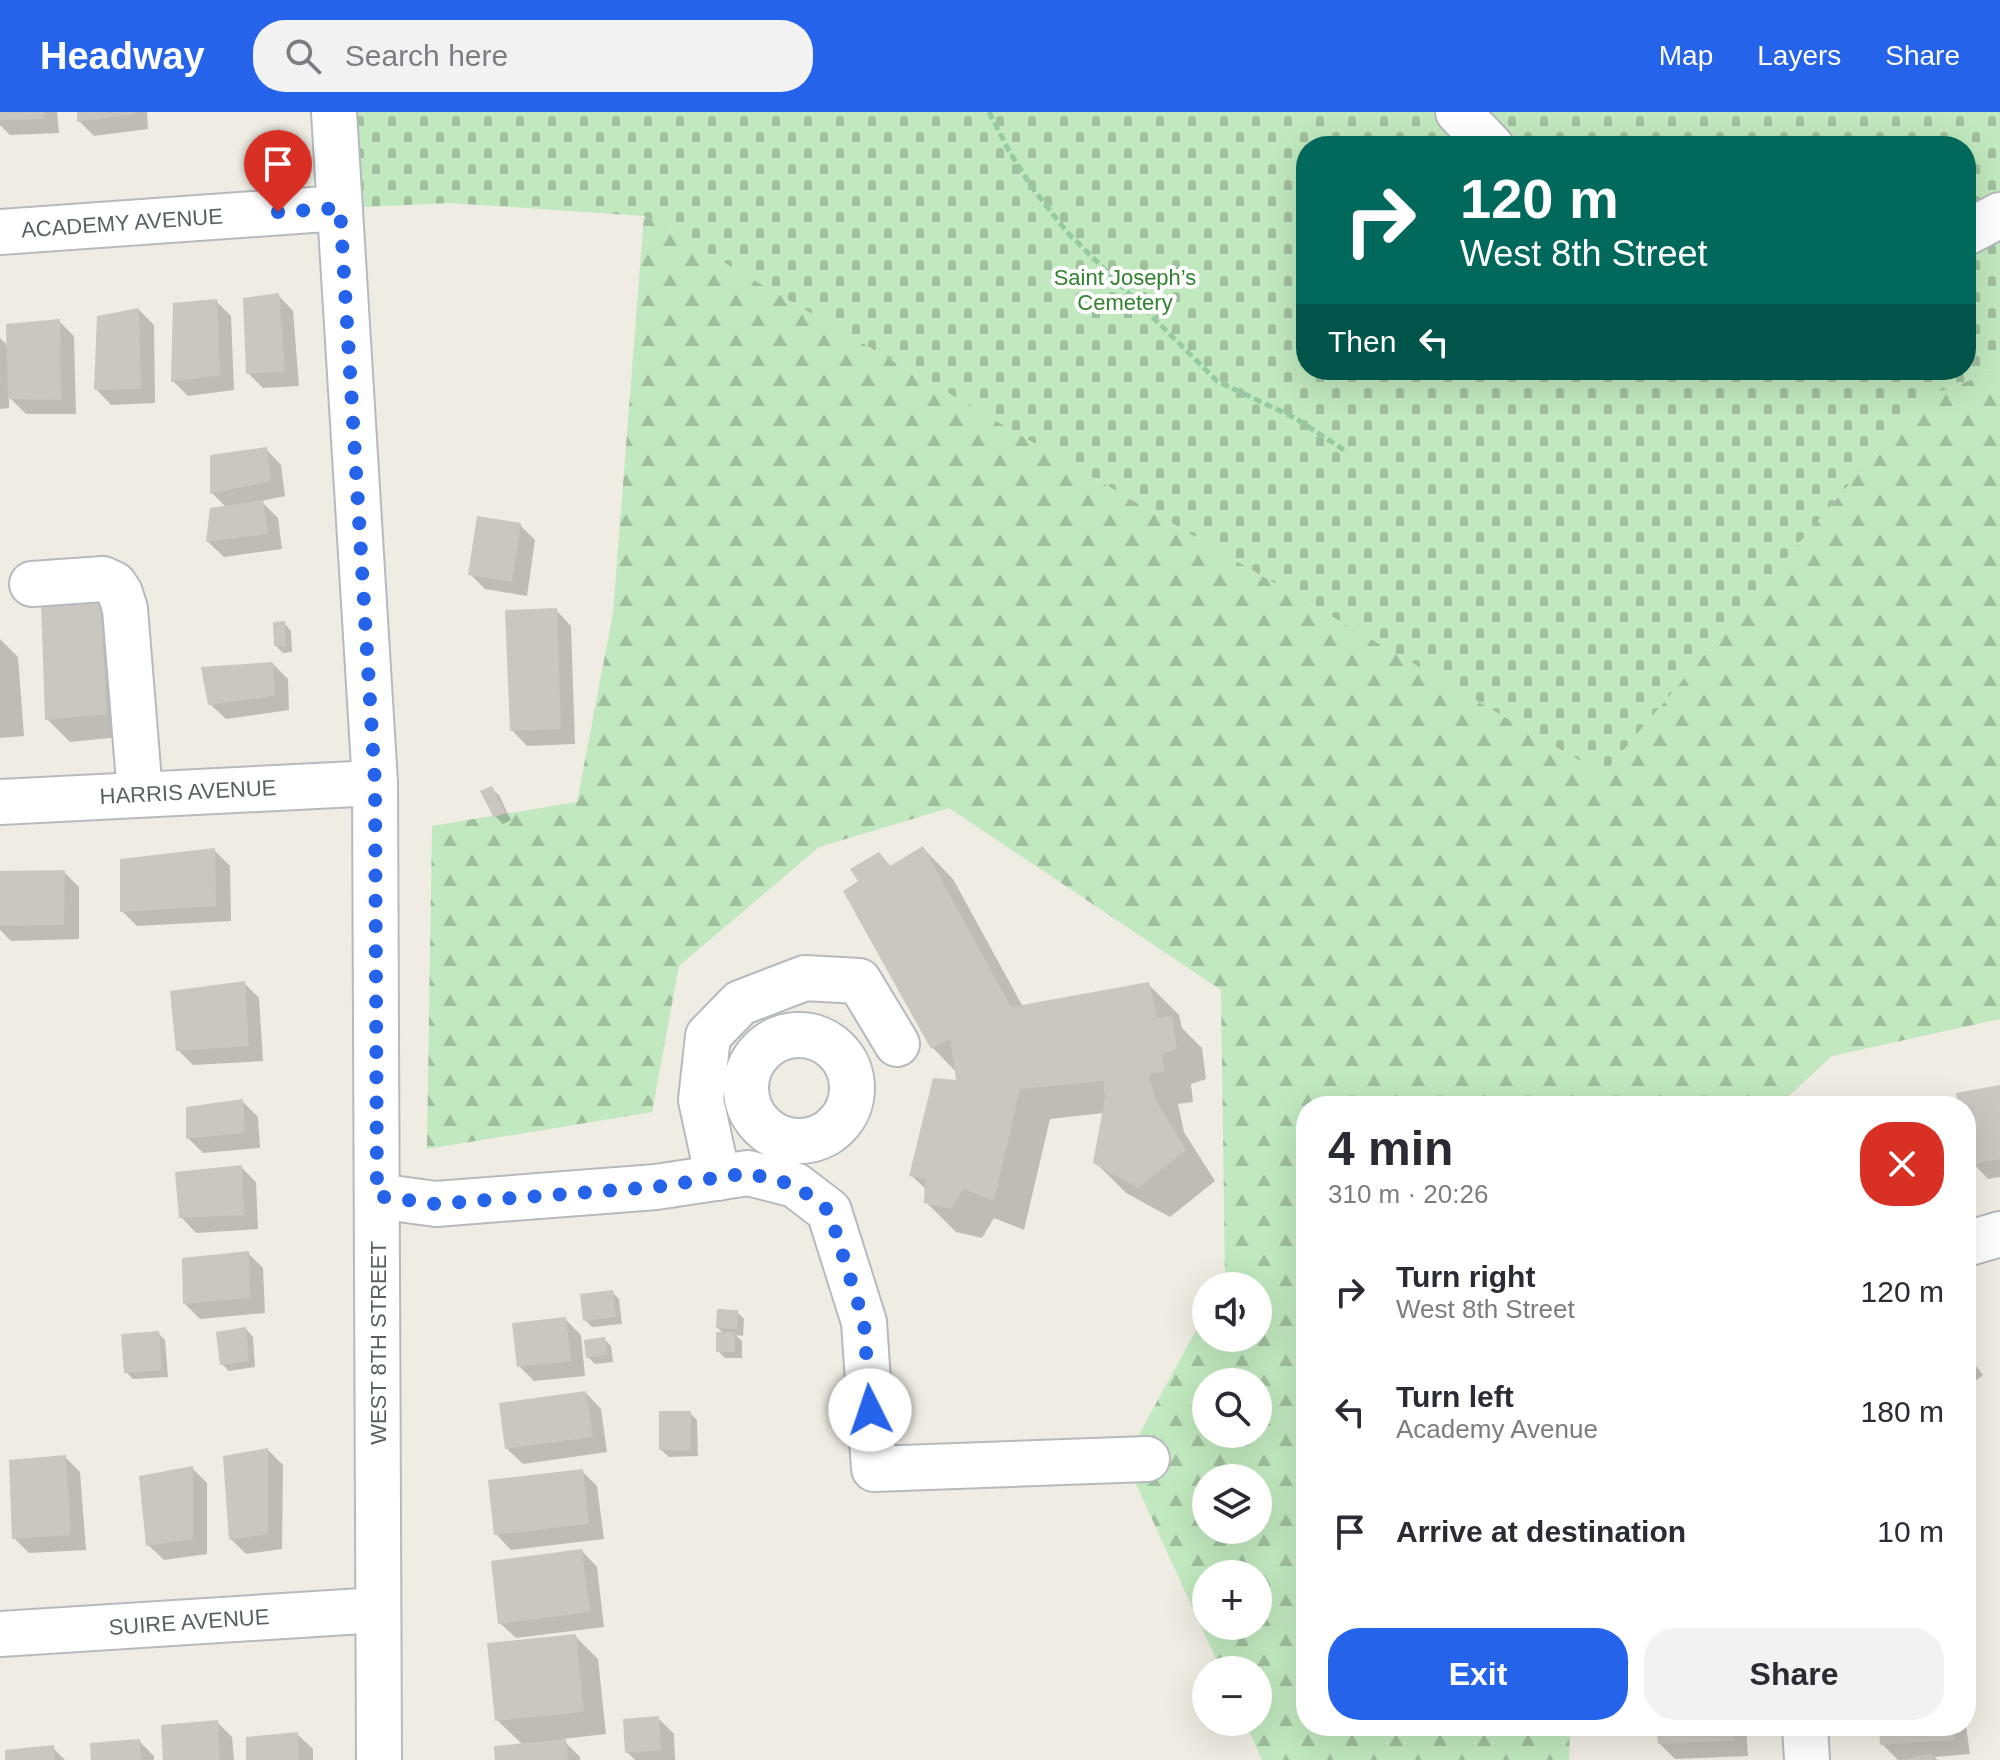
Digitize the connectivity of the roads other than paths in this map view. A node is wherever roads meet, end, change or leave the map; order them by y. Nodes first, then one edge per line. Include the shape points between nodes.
1 (334, 112) edge
2 (1458, 112) edge
3 (1481, 136) edge
4 (340, 208) junction
5 (2000, 215) edge
6 (1976, 228) edge
7 (0, 232) edge
8 (32, 584) dead end
9 (375, 783) junction
10 (140, 794) junction
11 (0, 802) edge
12 (897, 1044) dead end
13 (774, 1135) dead end
14 (739, 1177) junction
15 (377, 1196) junction
16 (1147, 1459) dead end
17 (378, 1610) junction
18 (0, 1634) edge
19 (1806, 1736) edge
20 (379, 1760) edge
21 (1807, 1760) edge

1 - 4 street, WEST 8TH STREET
2 - 3 street
4 - 7 street, ACADEMY AVENUE
4 - 9 street, WEST 8TH STREET
5 - 6 street
8 - 10 street via 103,579 120,593
9 - 10 street, HARRIS AVENUE
9 - 15 street, WEST 8TH STREET
10 - 11 street, HARRIS AVENUE
12 - 14 street via 859,981 805,978 740,1003 708,1036 701,1100
13 - 14 street
14 - 15 street via 436,1204
14 - 16 street via 795,1185 829,1211 864,1322 874,1469
15 - 17 street, WEST 8TH STREET
17 - 18 street, SUIRE AVENUE
17 - 20 street, WEST 8TH STREET
19 - 21 street

